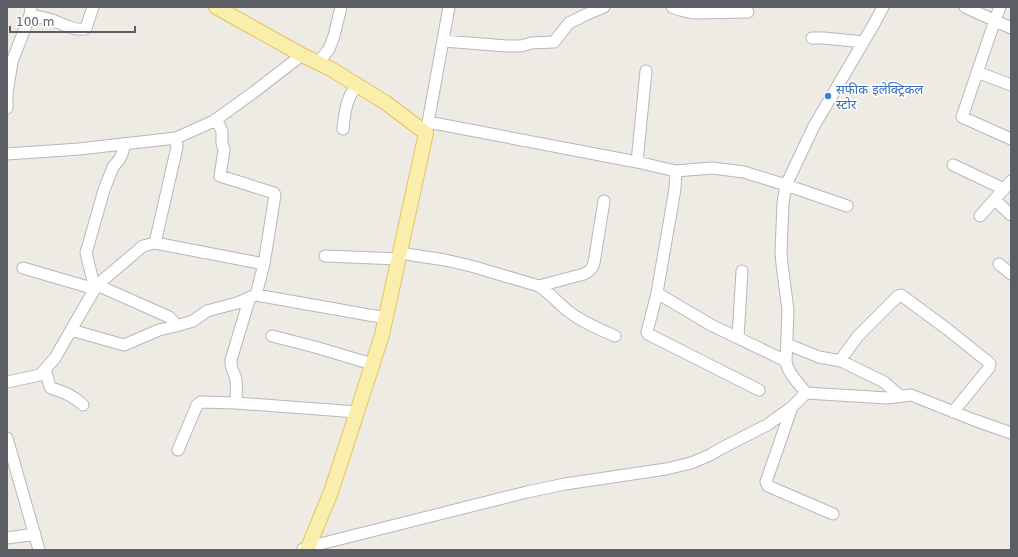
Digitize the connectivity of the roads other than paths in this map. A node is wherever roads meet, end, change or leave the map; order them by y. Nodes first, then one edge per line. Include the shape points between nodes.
1 (93, 7) edge
2 (216, 7) edge
3 (341, 7) edge
4 (449, 7) edge
5 (604, 7) edge
6 (672, 7) edge
7 (882, 7) edge
8 (965, 7) edge
9 (1000, 7) edge
10 (31, 11) edge
11 (230, 11) edge
12 (748, 12) dead end
13 (995, 20) junction
14 (1011, 28) edge
15 (812, 38) dead end
16 (443, 41) junction
17 (863, 42) junction
18 (302, 55) junction
19 (318, 63) junction
20 (646, 71) dead end
21 (977, 72) junction
22 (357, 85) junction
23 (1011, 85) edge
24 (7, 108) edge
25 (216, 119) junction
26 (427, 128) junction
27 (343, 129) dead end
28 (176, 138) junction
29 (1011, 139) edge
30 (126, 144) junction
31 (7, 154) edge
32 (637, 162) junction
33 (953, 165) dead end
34 (676, 171) junction
35 (786, 185) junction
36 (1008, 185) edge
37 (994, 200) junction
38 (604, 201) dead end
39 (847, 206) dead end
40 (980, 216) dead end
41 (1011, 216) edge
42 (155, 243) junction
43 (325, 256) dead end
44 (400, 256) junction
45 (264, 264) junction
46 (999, 264) dead end
47 (23, 268) dead end
48 (742, 271) dead end
49 (1011, 274) edge
50 (540, 286) junction
51 (96, 287) junction
52 (657, 293) junction
53 (253, 296) junction
54 (386, 318) junction
55 (176, 326) junction
56 (71, 330) junction
57 (272, 336) dead end
58 (615, 336) dead end
59 (738, 338) junction
60 (787, 344) junction
61 (786, 361) junction
62 (841, 361) junction
63 (372, 364) junction
64 (45, 369) junction
65 (7, 382) edge
66 (759, 390) dead end
67 (806, 393) junction
68 (900, 396) junction
69 (236, 403) junction
70 (83, 405) dead end
71 (792, 407) junction
72 (357, 412) junction
73 (953, 412) junction
74 (1011, 421) edge
75 (1008, 432) edge
76 (7, 438) edge
77 (178, 450) dead end
78 (833, 514) dead end
79 (35, 534) junction
80 (7, 538) edge
81 (330, 546) edge
82 (305, 549) edge
83 (39, 550) edge

1 - 10 street via 83,30 71,28
2 - 11 main road
3 - 19 street via 329,49
4 - 16 street
5 - 16 street via 569,23 554,42 507,46
6 - 12 street via 693,13
7 - 17 street
8 - 13 street
9 - 13 street
10 - 24 street via 12,62
11 - 18 main road
13 - 14 street
13 - 21 street
15 - 17 street
16 - 26 street
17 - 35 street via 814,126
18 - 19 main road
18 - 25 street
19 - 22 main road
20 - 32 street
21 - 23 street
21 - 29 street via 959,121
22 - 26 main road
22 - 27 street via 347,103
25 - 28 street
25 - 45 street via 222,131 224,150 220,176 275,194
26 - 32 street
26 - 44 main road
28 - 30 street
28 - 42 street via 177,147
30 - 31 street
30 - 51 street via 119,160 113,166 104,190 86,253
32 - 34 street
33 - 36 street
34 - 35 street via 714,168 750,174
34 - 52 street
35 - 39 street
35 - 60 street via 781,252 788,310
36 - 37 street
37 - 40 street
37 - 41 street
38 - 50 street via 592,268 584,274
42 - 45 street
42 - 51 street via 143,246
43 - 44 street
44 - 50 street via 439,259
44 - 54 main road
45 - 53 street
46 - 49 street
47 - 51 street
48 - 59 street
50 - 58 street via 577,318
51 - 55 street via 169,317
51 - 56 street
52 - 59 street
52 - 66 street via 647,332 650,336
53 - 54 street
53 - 55 street via 208,311 193,321
53 - 69 street via 231,360 236,380
54 - 63 main road
55 - 56 street via 124,344
56 - 64 street via 55,358
57 - 63 street
59 - 61 street
60 - 61 street
60 - 62 street via 819,357
61 - 67 street via 789,372
62 - 68 street via 884,382
62 - 73 street via 858,336 901,295 990,364
63 - 72 main road
64 - 65 street via 40,375
64 - 70 street via 51,388 69,394
67 - 68 street via 887,398
67 - 71 street
68 - 73 street via 911,395
69 - 72 street
69 - 77 street via 198,403
71 - 78 street via 766,482 768,486
71 - 81 street via 767,425 691,463 527,492
72 - 82 main road via 331,492
73 - 75 street
74 - 75 street
76 - 79 street
79 - 80 street
79 - 83 street
81 - 82 street

